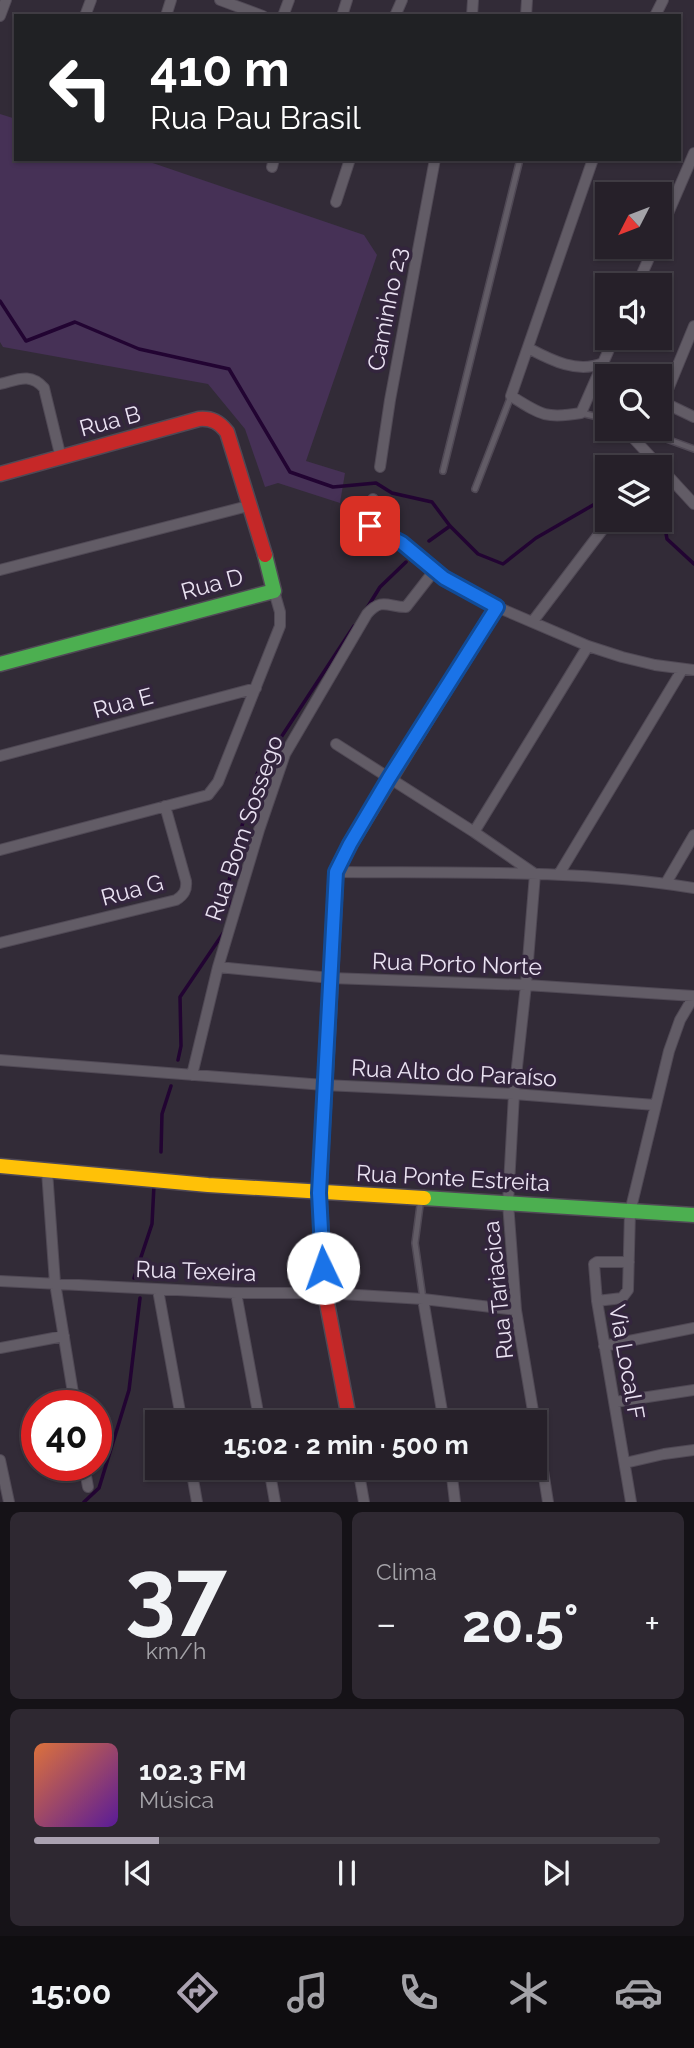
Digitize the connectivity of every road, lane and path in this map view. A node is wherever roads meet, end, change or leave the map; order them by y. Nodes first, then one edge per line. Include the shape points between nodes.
1 (6, 0) edge
2 (220, 0) edge
3 (254, 14) edge
4 (0, 16) edge
5 (694, 153) edge
6 (349, 161) edge
7 (435, 161) edge
8 (520, 161) edge
9 (592, 161) edge
10 (336, 202) dead end
11 (672, 204) edge
12 (694, 326) edge
13 (528, 348) junction
14 (609, 350) edge
15 (603, 363) junction
16 (0, 384) edge
17 (511, 396) junction
18 (581, 413) junction
19 (595, 416) edge
20 (694, 417) edge
21 (227, 432) joint
22 (636, 441) edge
23 (672, 441) edge
24 (694, 449) edge
25 (61, 458) junction
26 (380, 467) dead end
27 (443, 471) dead end
28 (0, 474) edge
29 (475, 488) dead end
30 (373, 499) dead end
31 (694, 504) edge
32 (248, 506) junction
33 (601, 532) edge
34 (0, 570) edge
35 (434, 571) junction
36 (274, 592) junction
37 (497, 607) junction
38 (533, 621) junction
39 (588, 646) junction
40 (0, 664) edge
41 (682, 670) junction
42 (694, 670) edge
43 (256, 688) junction
44 (336, 744) dead end
45 (0, 756) edge
46 (389, 778) junction
47 (164, 806) junction
48 (474, 832) junction
49 (694, 835) edge
50 (0, 850) edge
51 (336, 872) junction
52 (535, 874) junction
53 (559, 874) junction
54 (666, 883) junction
55 (694, 888) edge
56 (0, 943) edge
57 (218, 967) junction
58 (331, 978) junction
59 (526, 985) junction
60 (694, 996) edge
61 (0, 1060) edge
62 (192, 1075) junction
63 (324, 1085) junction
64 (513, 1094) junction
65 (655, 1105) junction
66 (0, 1166) edge
67 (47, 1171) junction
68 (319, 1193) junction
69 (421, 1198) junction
70 (508, 1203) junction
71 (630, 1212) junction
72 (694, 1216) edge
73 (629, 1262) junction
74 (0, 1281) edge
75 (54, 1283) junction
76 (158, 1290) junction
77 (236, 1293) junction
78 (325, 1293) junction
79 (422, 1299) junction
80 (597, 1301) junction
81 (516, 1310) junction
82 (694, 1328) edge
83 (64, 1336) junction
84 (604, 1346) junction
85 (0, 1348) edge
86 (73, 1390) edge
87 (694, 1390) edge
88 (615, 1402) junction
89 (180, 1410) edge
90 (258, 1410) edge
91 (348, 1410) edge
92 (442, 1410) edge
93 (533, 1410) edge
94 (694, 1450) edge
95 (0, 1460) edge
96 (625, 1463) junction
97 (193, 1480) edge
98 (271, 1480) edge
99 (360, 1480) edge
100 (452, 1480) edge
101 (544, 1480) edge
102 (87, 1481) edge
103 (88, 1487) dead end
104 (9, 1502) edge
105 (197, 1502) edge
106 (275, 1502) edge
107 (364, 1502) edge
108 (455, 1502) edge
109 (548, 1502) edge
110 (631, 1502) edge

1 - 4 street
2 - 3 street
5 - 11 street
6 - 10 street
7 - 26 street, Caminho 23
8 - 27 lane
9 - 13 street
12 - 20 street via 664,399
13 - 15 street via 576,367
13 - 17 street
14 - 15 street
15 - 18 street
16 - 25 street via 30,377 44,387
17 - 18 street via 546,415
17 - 29 lane
18 - 19 lane
21 - 25 street, Rua B via 213,419 199,419
21 - 32 street, Rua D
22 - 31 street
23 - 24 lane
25 - 28 street, Rua B
30 - 35 street via 366,523 402,543
32 - 34 street
32 - 36 street, Rua D
33 - 38 street
35 - 37 street
35 - 57 street, Rua Bom Sossego via 405,607 381,603 367,614 292,739
36 - 40 street, Rua D
36 - 43 street, Rua Bom Sossego via 280,626
37 - 38 street
37 - 46 street
38 - 39 street
39 - 41 street
39 - 48 street
41 - 42 street
41 - 53 street
43 - 45 street, Rua E
43 - 47 street, Rua Bom Sossego via 214,790
44 - 46 street
46 - 48 street
46 - 51 street
47 - 50 street, Rua Bom Sossego
47 - 56 street, Rua G via 186,881 182,896
48 - 52 street
49 - 54 street
51 - 52 street
51 - 58 street
52 - 53 street
52 - 59 street, Rua Tariacica
53 - 54 street
54 - 55 street
57 - 58 street, Rua Porto Norte
57 - 62 street, Rua Bom Sossego
58 - 59 street, Rua Porto Norte
58 - 63 street
59 - 60 street, Rua Porto Norte
59 - 64 street, Rua Tariacica
60 - 65 street via 674,1035
61 - 62 street, Rua Alto do Paraíso
62 - 63 street, Rua Alto do Paraíso
63 - 64 street, Rua Alto do Paraíso
63 - 68 street
64 - 65 street, Rua Alto do Paraíso
64 - 70 street, Rua Tariacica
65 - 71 street
66 - 67 street, Rua Ponte Estreita
67 - 68 street, Rua Ponte Estreita
67 - 75 street
68 - 69 street, Rua Ponte Estreita
68 - 78 street
69 - 70 street, Rua Ponte Estreita
69 - 79 lane via 415,1243
70 - 71 street, Rua Ponte Estreita
70 - 81 street, Rua Tariacica
71 - 72 street, Rua Ponte Estreita
71 - 73 street
73 - 80 street via 625,1294
73 - 80 street, Via Local F via 595,1262
74 - 75 street, Rua Texeira
75 - 76 street, Rua Texeira
75 - 83 street
76 - 77 street, Rua Texeira
76 - 89 street
77 - 78 street, Rua Texeira
77 - 90 street
78 - 79 street, Rua Texeira
78 - 91 street
79 - 81 street, Rua Texeira
79 - 92 street
80 - 84 street, Via Local F
81 - 93 street, Rua Tariacica
82 - 84 street
83 - 85 street
83 - 86 street
84 - 88 street, Via Local F
87 - 88 street
88 - 96 street, Via Local F
94 - 96 street
95 - 104 street
96 - 110 street, Via Local F
97 - 105 street
98 - 106 street
99 - 107 street
100 - 108 street
101 - 109 street, Rua Tariacica
102 - 103 street

